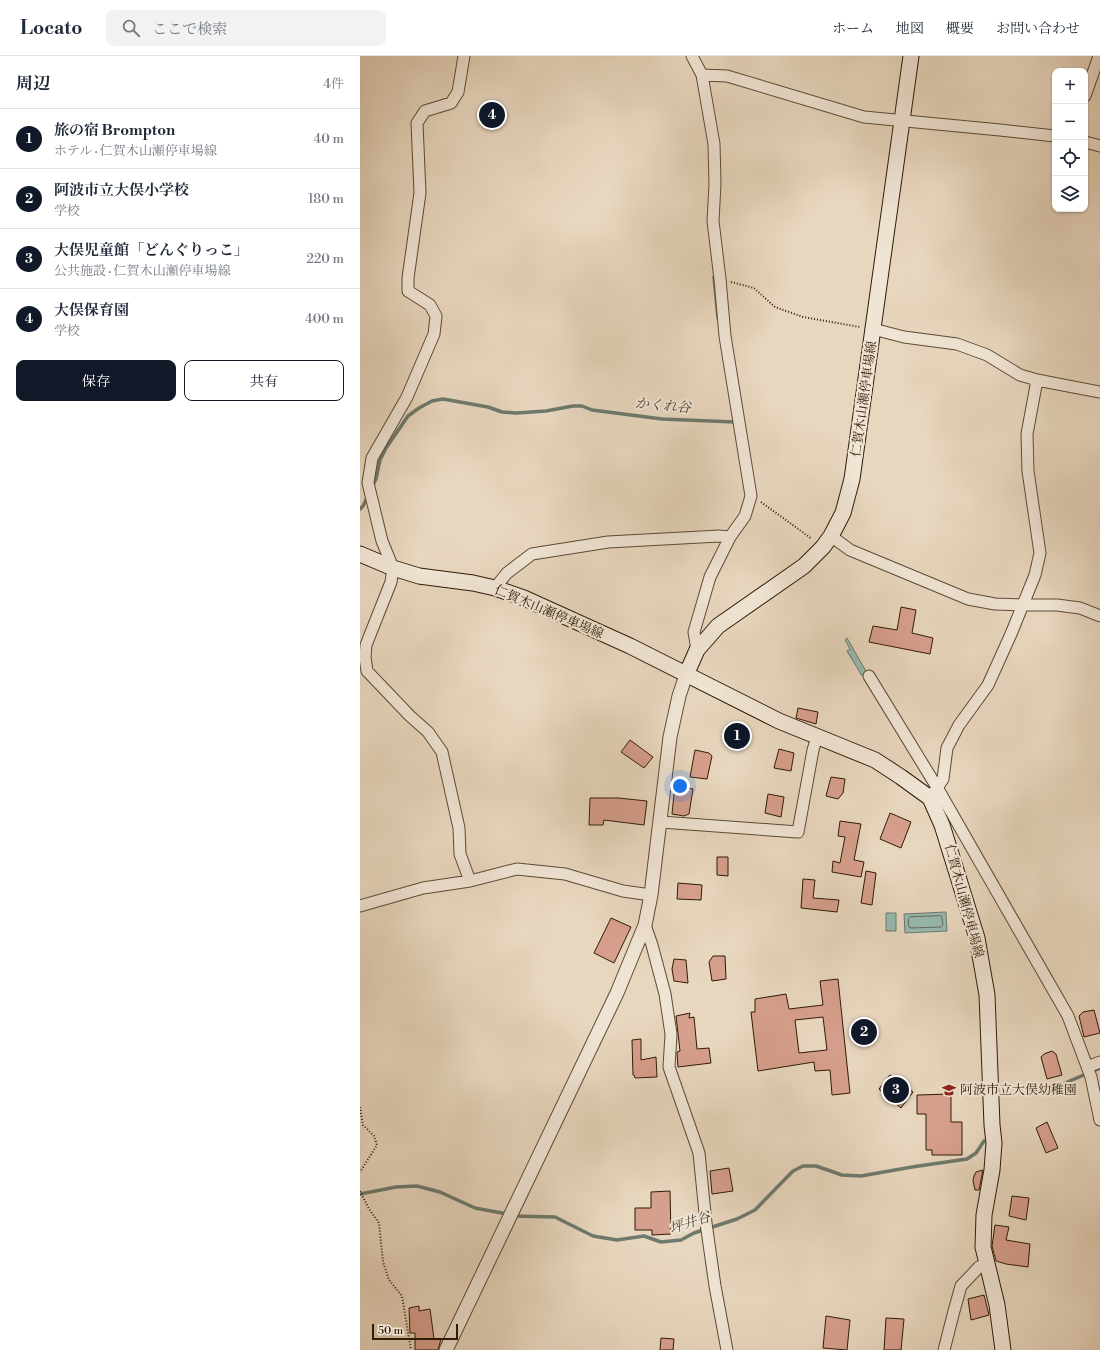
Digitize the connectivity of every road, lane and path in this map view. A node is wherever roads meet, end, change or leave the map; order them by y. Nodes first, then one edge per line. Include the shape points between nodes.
1 (464, 56) edge
2 (692, 56) edge
3 (912, 56) edge
4 (1099, 56) edge
5 (702, 75) junction
6 (1088, 87) edge
7 (903, 120) junction
8 (1052, 136) edge
9 (1088, 143) edge
10 (1100, 146) edge
11 (720, 279) junction
12 (873, 329) junction
13 (1038, 380) junction
14 (1100, 392) edge
15 (751, 496) junction
16 (730, 537) junction
17 (827, 541) junction
18 (360, 554) edge
19 (393, 568) junction
20 (495, 588) junction
21 (1023, 606) junction
22 (1100, 616) edge
23 (697, 650) junction
24 (686, 675) junction
25 (869, 676) dead end
26 (817, 737) junction
27 (934, 793) junction
28 (660, 822) junction
29 (470, 881) junction
30 (651, 895) junction
31 (360, 906) edge
32 (645, 925) junction
33 (1100, 1062) edge
34 (1089, 1072) junction
35 (360, 1107) edge
36 (1100, 1120) edge
37 (360, 1172) edge
38 (360, 1191) edge
39 (987, 1264) junction
40 (411, 1350) edge
41 (446, 1350) edge
42 (727, 1350) edge
43 (944, 1350) edge
44 (1003, 1350) edge

1 - 19 street via 458,92 451,103 425,111 417,123 420,194 408,291 430,305 436,316 434,334 407,397 372,458 368,483 382,541
2 - 5 street
3 - 7 main road, 仁賀木山瀬停車場線
4 - 6 street
5 - 7 street via 727,76 864,117
5 - 11 street via 714,144 713,222
7 - 8 street
7 - 12 main road, 仁賀木山瀬停車場線
9 - 10 street
11 - 12 path via 754,288 775,307 803,317
11 - 15 street via 725,336
12 - 13 street via 904,337 957,344 987,356 1020,375
12 - 17 main road, 仁賀木山瀬停車場線 via 852,479 843,514
13 - 14 street
13 - 21 street via 1027,441 1028,471 1040,554
15 - 16 street via 745,516
15 - 17 path
16 - 20 street via 608,542 550,550 532,554 507,573
16 - 23 street via 710,577 694,632
17 - 21 street via 968,599
17 - 23 main road, 仁賀木山瀬停車場線 via 804,566 718,626
18 - 19 main road, 仁賀木山瀬停車場線
19 - 20 main road, 仁賀木山瀬停車場線 via 419,576
19 - 29 street via 391,582 366,645 367,670 428,732 442,752 459,828 460,854
20 - 24 main road, 仁賀木山瀬停車場線 via 524,598 623,643
21 - 22 street via 1057,605 1080,608
21 - 27 street via 988,685 959,725 947,748 942,779
23 - 24 main road, 仁賀木山瀬停車場線
24 - 26 main road, 仁賀木山瀬停車場線
24 - 28 street via 670,737
25 - 27 street
26 - 27 main road, 仁賀木山瀬停車場線 via 875,760
26 - 28 street via 798,832
27 - 34 street via 1068,1016
27 - 39 main road, 仁賀木山瀬停車場線 via 975,931 987,995 994,1143 983,1231
28 - 30 street
29 - 30 street via 517,869 565,874 623,891
29 - 31 street via 423,888
30 - 32 street
32 - 41 street via 613,1000
32 - 42 street via 665,994 671,1034 669,1067 699,1153 706,1223
33 - 34 street
34 - 36 street
35 - 37 path via 363,1125 374,1136 377,1145
38 - 40 path via 379,1223 384,1262 389,1280 402,1296
39 - 43 street via 979,1268 961,1286
39 - 44 main road, 仁賀木山瀬停車場線 via 997,1305

